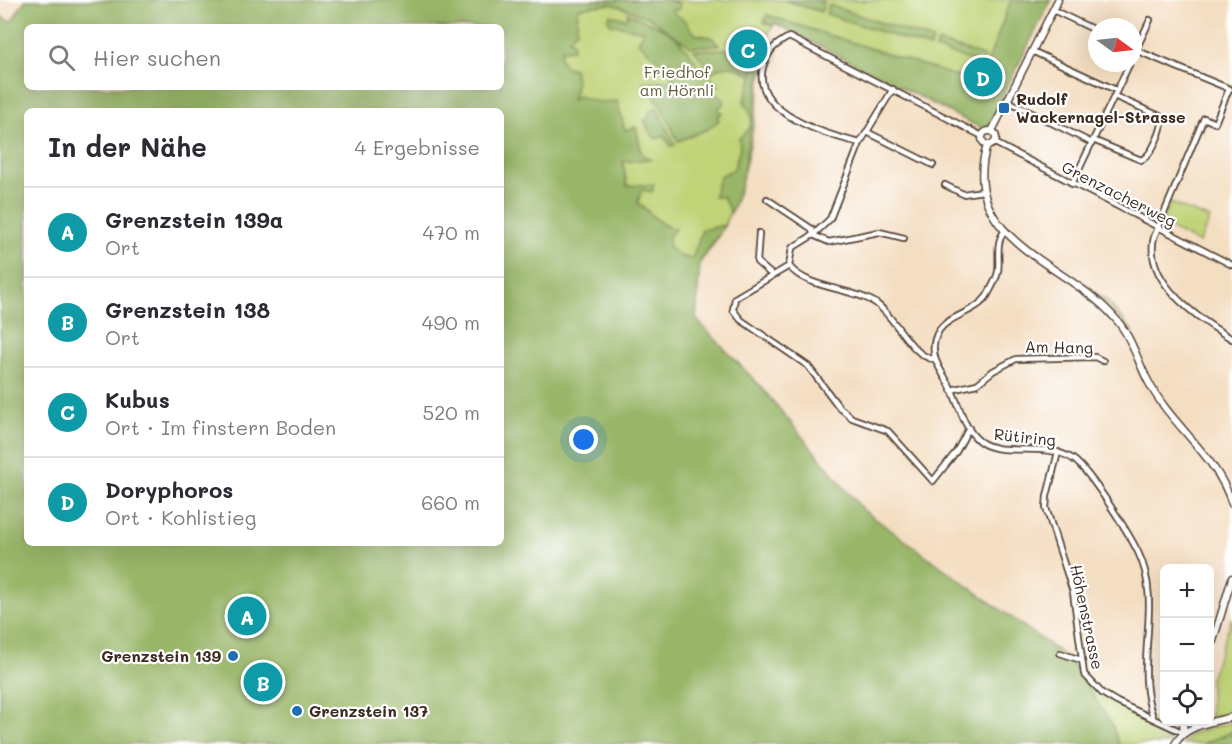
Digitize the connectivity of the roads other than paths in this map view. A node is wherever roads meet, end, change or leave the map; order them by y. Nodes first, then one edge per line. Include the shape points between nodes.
1 (1058, 0) edge
2 (1053, 9) junction
3 (1150, 20) dead end
4 (1088, 26) edge
5 (1142, 34) edge
6 (1032, 51) junction
7 (1142, 52) edge
8 (1125, 72) edge
9 (893, 89) junction
10 (1116, 90) junction
11 (1231, 90) edge
12 (1114, 96) junction
13 (1008, 101) junction
14 (992, 131) junction
15 (867, 132) junction
16 (982, 136) junction
17 (1093, 141) junction
18 (860, 143) junction
19 (995, 143) junction
20 (987, 145) junction
21 (933, 165) dead end
22 (1072, 184) junction
23 (945, 185) dead end
24 (983, 191) junction
25 (767, 199) dead end
26 (1159, 227) junction
27 (1004, 232) junction
28 (759, 233) dead end
29 (813, 235) junction
30 (903, 238) dead end
31 (1232, 265) edge
32 (789, 266) junction
33 (772, 275) junction
34 (1232, 339) edge
35 (934, 359) junction
36 (1103, 361) dead end
37 (951, 390) junction
38 (969, 428) junction
39 (1058, 452) junction
40 (1232, 504) edge
41 (1232, 578) edge
42 (1214, 635) edge
43 (1060, 653) dead end
44 (1081, 660) junction
45 (1153, 717) junction
46 (1232, 717) edge
47 (1183, 726) edge
48 (1184, 733) junction
49 (1175, 744) edge

1 - 2 street
2 - 4 street
2 - 6 street
3 - 5 street
6 - 10 street
6 - 13 street
7 - 11 street
8 - 10 street
9 - 15 street
9 - 16 street
9 - 18 street via 789,37 773,46 766,56 761,79 769,99 817,132
10 - 12 street
11 - 26 street via 1215,123 1204,118
12 - 17 street
12 - 17 street via 1162,117 1148,156 1141,160
13 - 14 street
13 - 17 street
14 - 16 street
14 - 19 street via 997,137
15 - 18 street
15 - 21 street
16 - 20 street
17 - 22 street
18 - 29 street via 834,212
19 - 20 street
19 - 22 street, Grenzacherweg
20 - 24 street via 982,166
22 - 26 street, Grenzacherweg
23 - 24 street via 963,194
24 - 27 street
25 - 29 street via 812,229
26 - 31 street, Grenzacherweg
26 - 34 street via 1152,250 1161,276 1200,319
27 - 35 street via 999,242 995,281 981,303 940,328 935,337
27 - 40 street via 1116,318 1148,381 1167,411 1218,472
28 - 33 street via 757,261
29 - 30 street via 829,242 879,232
29 - 32 street via 792,248
32 - 33 street
32 - 35 street via 806,279 876,303 920,354
33 - 38 street via 735,298 736,315 808,366 852,418 888,431 933,481
35 - 37 street, Rütiring
36 - 37 street, Am Hang via 1095,357 1017,359 993,370 976,384
37 - 38 street, Rütiring
38 - 39 street, Rütiring via 975,439 995,449
39 - 44 street, Höhenstrasse via 1046,508 1073,592
39 - 45 street, Rütiring via 1073,459 1086,473 1139,553 1150,600 1144,673
41 - 42 street
43 - 44 street
44 - 45 street, Höhenstrasse via 1084,674 1102,693
45 - 48 street, Höhenstrasse
46 - 48 street
47 - 48 street
48 - 49 street

